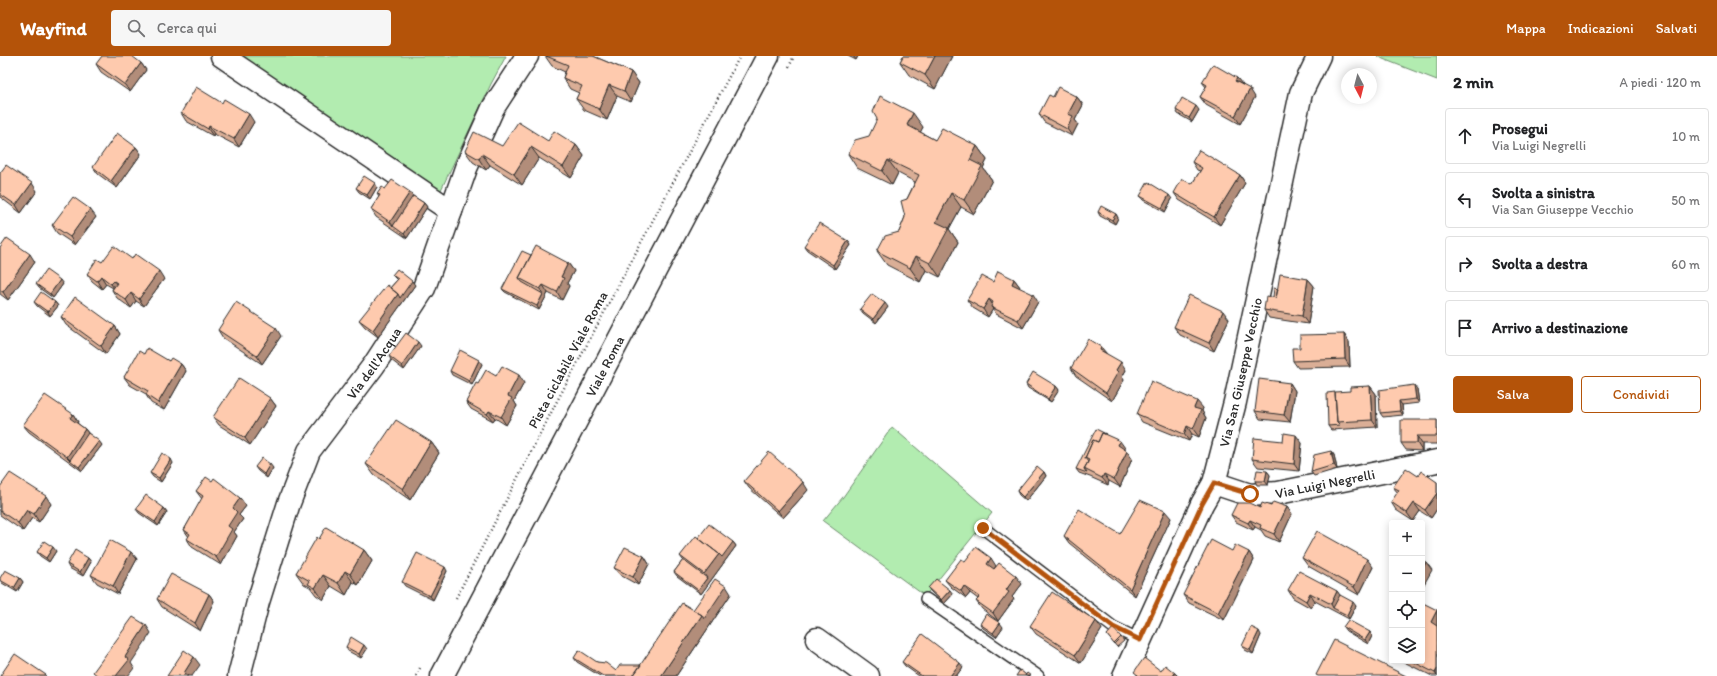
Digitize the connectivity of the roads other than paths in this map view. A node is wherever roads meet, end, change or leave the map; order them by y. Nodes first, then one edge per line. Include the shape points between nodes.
1 (222, 56) edge
2 (527, 56) edge
3 (768, 56) edge
4 (1319, 56) edge
5 (451, 212) junction
6 (1437, 461) edge
7 (1214, 483) junction
8 (983, 528) dead end
9 (926, 600) dead end
10 (817, 638) dead end
11 (1140, 640) junction
12 (239, 676) edge
13 (442, 676) edge
14 (868, 676) edge
15 (1038, 676) edge
16 (1124, 676) edge

1 - 5 street
2 - 5 street, Via dell'Acqua via 493,108 466,168
3 - 13 street, Viale Roma
4 - 7 street, Via San Giuseppe Vecchio via 1301,93 1235,402
5 - 12 street, Via dell'Acqua via 424,288 374,365 309,451 286,511
6 - 7 street, Via Luigi Negrelli via 1278,493 1250,494
7 - 11 street, Via San Giuseppe Vecchio
8 - 11 lane via 1113,627
9 - 15 lane
10 - 14 street
11 - 16 street, Via San Giuseppe Vecchio

